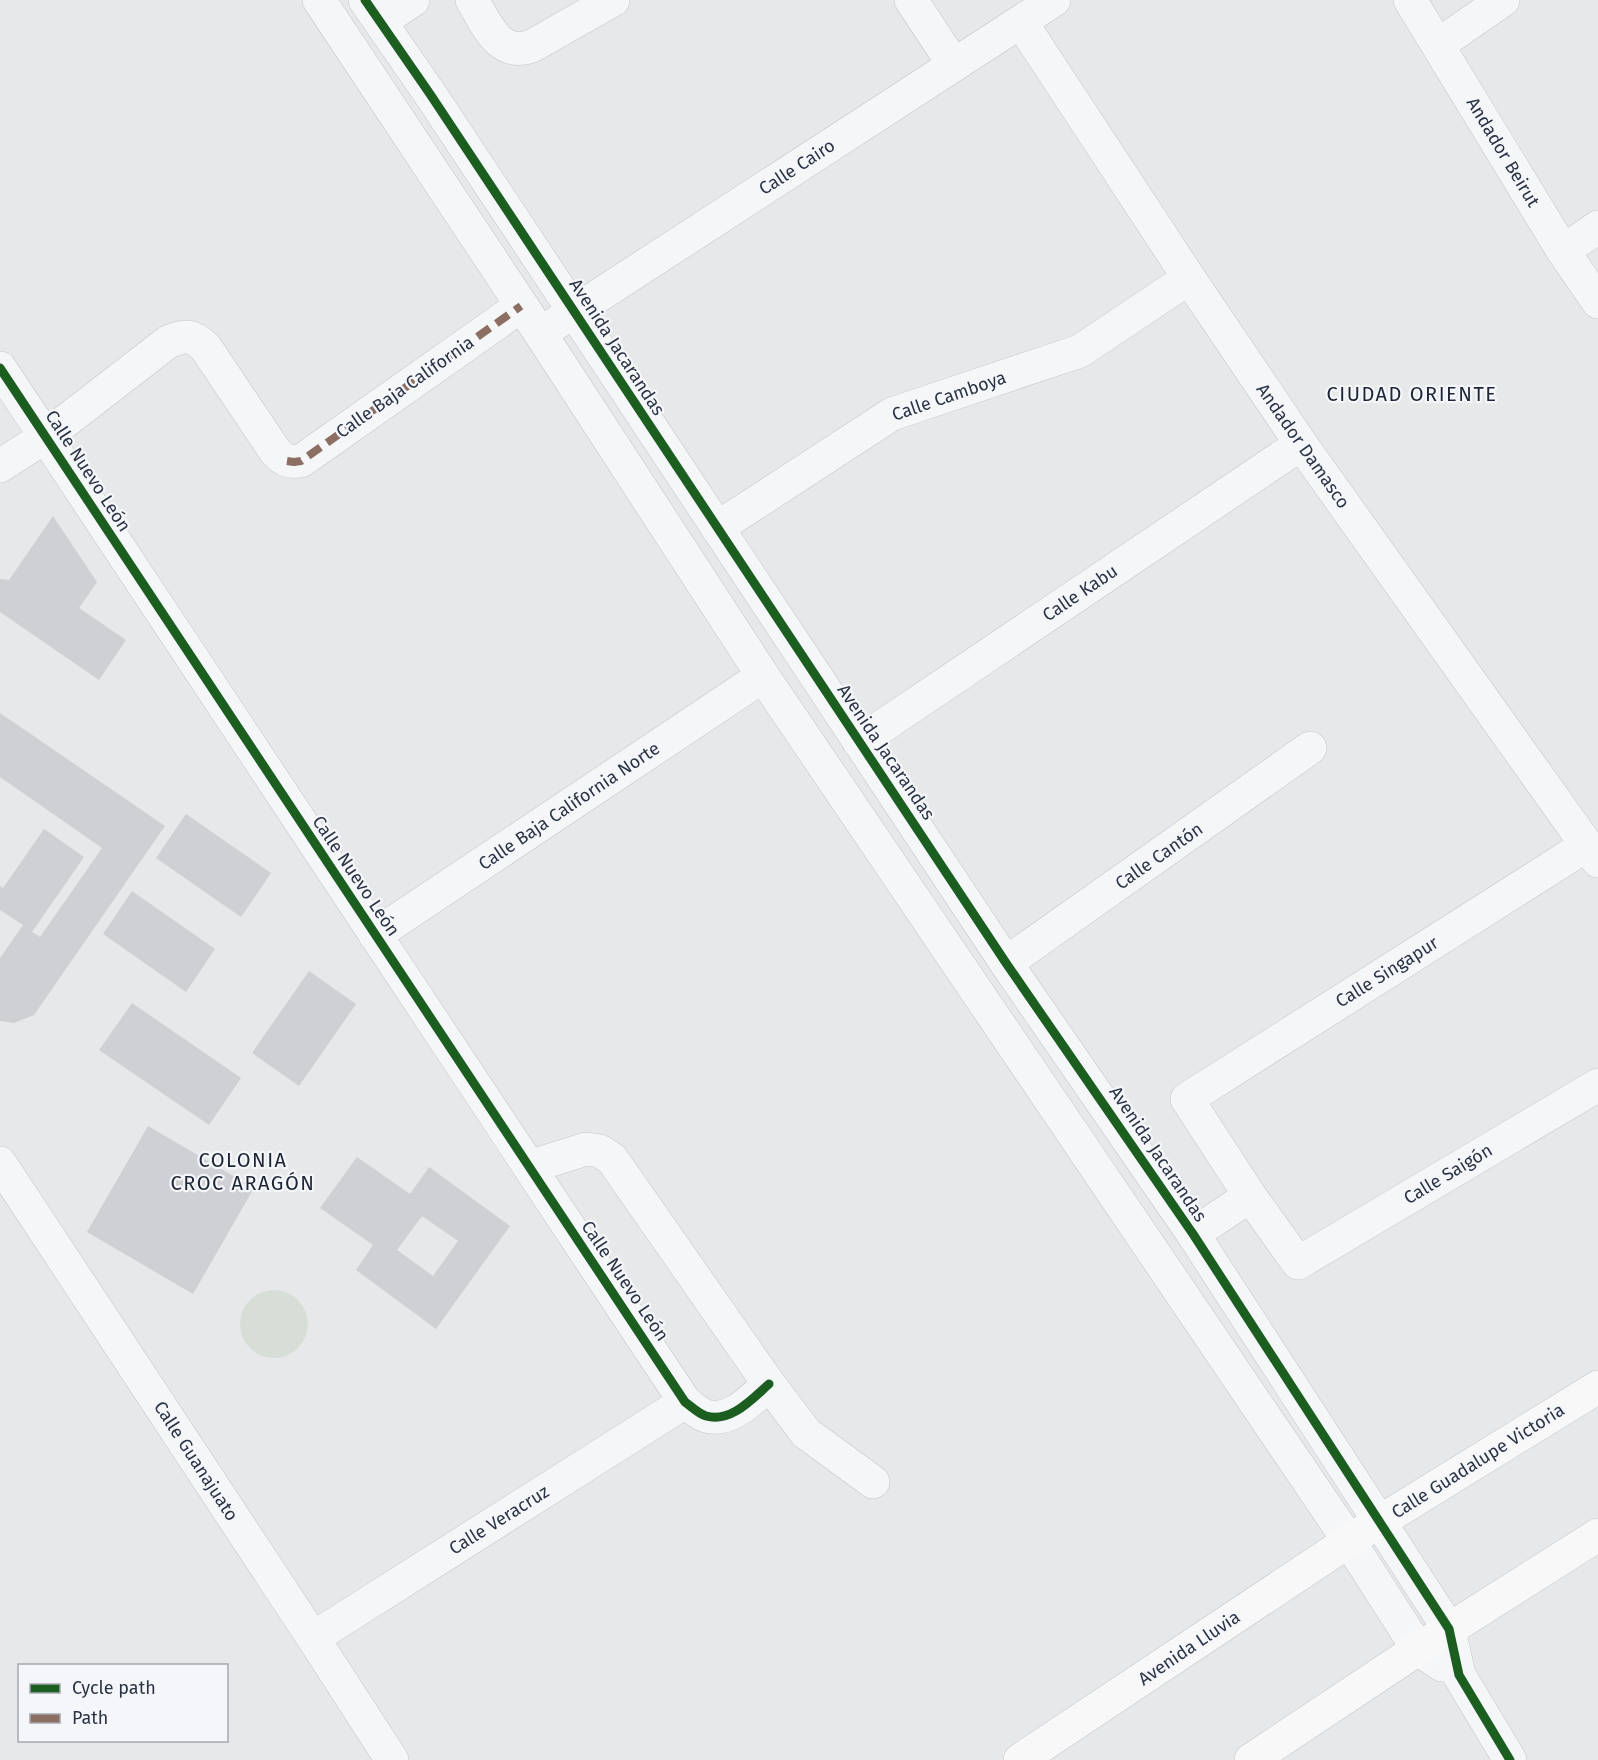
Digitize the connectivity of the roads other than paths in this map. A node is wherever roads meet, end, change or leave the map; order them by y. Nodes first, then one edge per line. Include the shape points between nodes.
1 (319, 0) edge
2 (413, 0) edge
3 (472, 0) edge
4 (613, 0) edge
5 (911, 0) edge
6 (1054, 0) edge
7 (1410, 0) edge
8 (1503, 0) edge
9 (372, 11) edge
10 (1021, 22) junction
11 (1438, 45) junction
12 (954, 65) junction
13 (1598, 227) edge
14 (1563, 251) junction
15 (1189, 278) junction
16 (1598, 302) edge
17 (521, 306) junction
18 (574, 311) junction
19 (540, 333) junction
20 (0, 368) edge
21 (45, 437) junction
22 (1301, 444) junction
23 (0, 466) edge
24 (717, 528) junction
25 (763, 676) junction
26 (860, 742) junction
27 (1310, 748) dead end
28 (1592, 853) edge
29 (375, 935) junction
30 (1006, 963) junction
31 (1598, 1085) edge
32 (0, 1163) edge
33 (530, 1167) junction
34 (1250, 1196) junction
35 (10, 1200) edge
36 (1193, 1234) junction
37 (769, 1384) junction
38 (1598, 1387) edge
39 (686, 1402) junction
40 (873, 1482) dead end
41 (1362, 1533) junction
42 (1598, 1535) edge
43 (1449, 1629) junction
44 (313, 1638) junction
45 (1418, 1649) junction
46 (1459, 1675) junction
47 (392, 1760) edge
48 (1020, 1760) edge
49 (1251, 1760) edge
50 (1510, 1760) edge

1 - 17 street
2 - 9 street
3 - 4 street via 502,44 522,50
5 - 12 street
6 - 10 street, Calle Cairo
7 - 11 street, Andador Beirut
8 - 11 street
9 - 18 street, Avenida Jacarandas
10 - 12 street, Calle Cairo
10 - 15 street, Andador Damasco
11 - 14 street, Andador Beirut
12 - 18 street, Calle Cairo
13 - 14 street
14 - 16 street, Andador Beirut
15 - 22 street, Andador Damasco
15 - 24 street, Calle Camboya via 1080,351 892,414
17 - 19 street
17 - 21 street, Calle Baja California via 301,461 287,461 275,451 207,348 188,336 168,342
18 - 19 street, Calle Cairo
18 - 24 street, Avenida Jacarandas
19 - 25 street
20 - 21 street, Calle Nuevo León
21 - 23 street
21 - 29 street, Calle Nuevo León
22 - 26 street, Calle Kabu
22 - 28 street, Andador Damasco
24 - 26 street, Avenida Jacarandas
25 - 29 street, Calle Baja California Norte
25 - 41 street
26 - 30 street, Avenida Jacarandas
27 - 30 street, Calle Cantón
28 - 34 street, Calle Singapur via 1187,1099
29 - 33 street, Calle Nuevo León
30 - 36 street, Avenida Jacarandas
31 - 34 street, Calle Saigón via 1298,1263
32 - 35 street, Calle Guanajuato
33 - 37 street via 586,1149 600,1151 612,1159
33 - 39 street, Calle Nuevo León
34 - 36 street
35 - 44 street, Calle Guanajuato
36 - 41 street, Avenida Jacarandas
37 - 39 street via 733,1413 718,1417 704,1415
37 - 40 street via 807,1433
38 - 41 main road, Calle Guadalupe Victoria
39 - 44 street, Calle Veracruz
41 - 43 street
41 - 45 street
41 - 48 main road, Avenida Lluvia
42 - 43 main road
43 - 45 main road
43 - 46 street
44 - 47 street, Calle Guanajuato
45 - 46 street
45 - 49 main road
46 - 50 street

